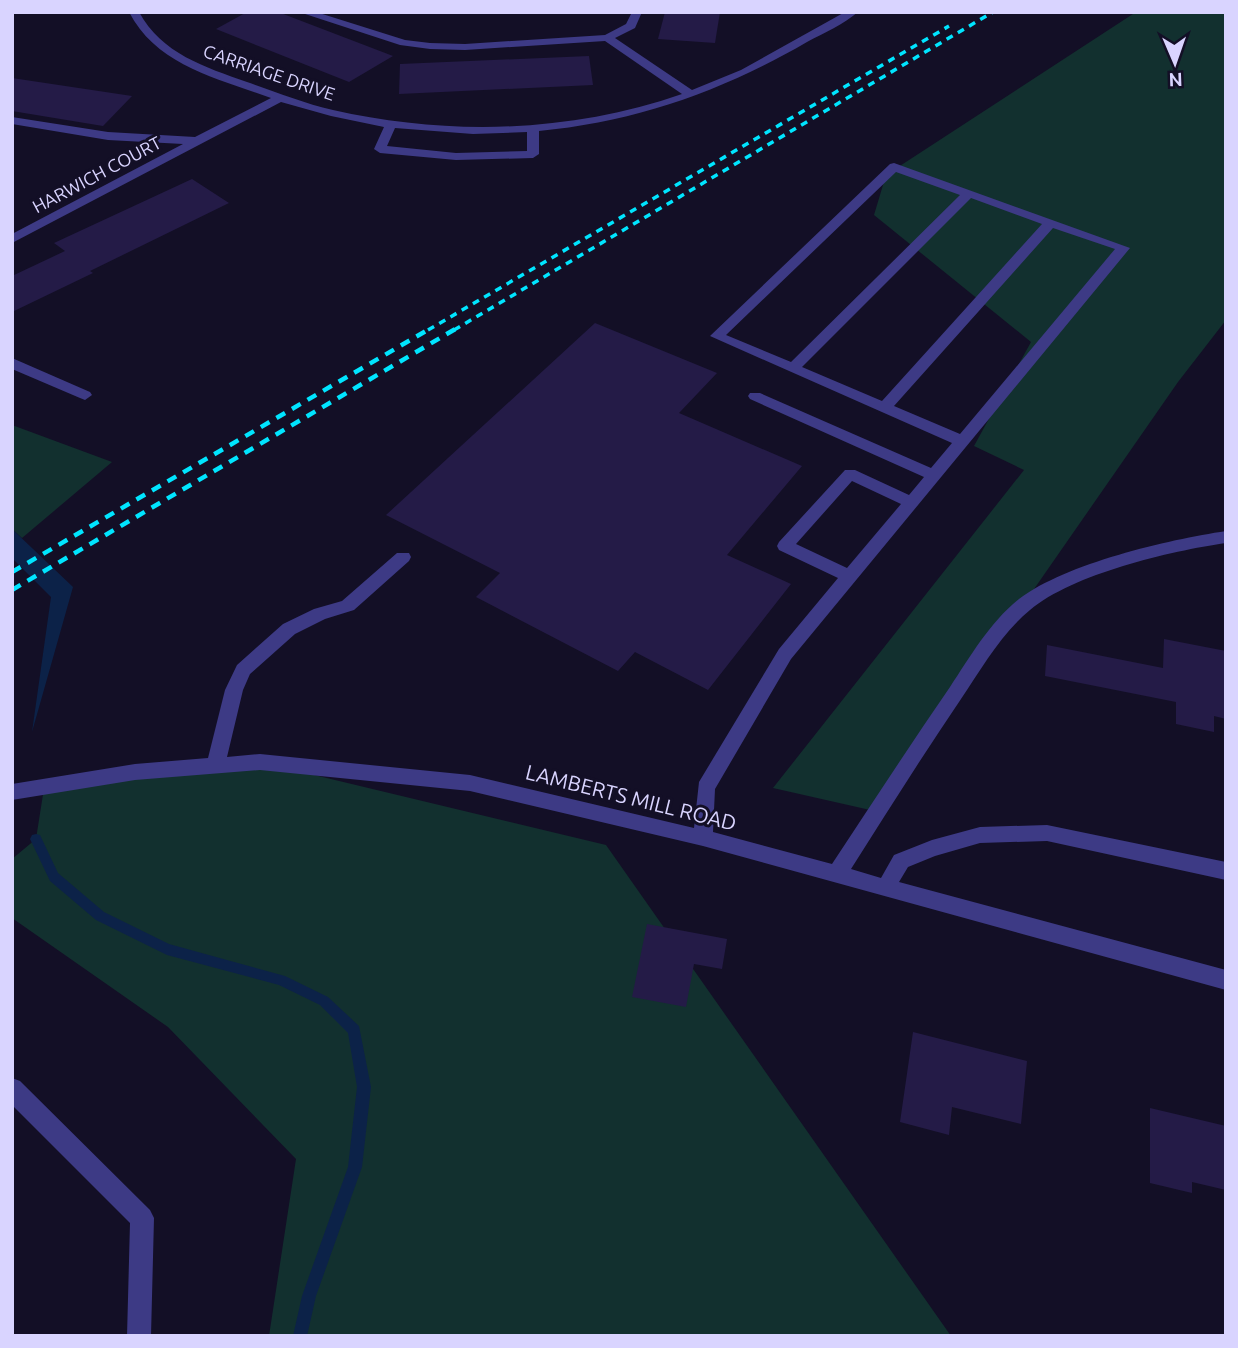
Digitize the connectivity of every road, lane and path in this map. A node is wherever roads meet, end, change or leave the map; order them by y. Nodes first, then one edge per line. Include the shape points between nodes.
1 (134, 12) edge
2 (304, 12) edge
3 (636, 12) edge
4 (853, 12) edge
5 (607, 38) junction
6 (691, 95) junction
7 (281, 97) junction
8 (12, 120) edge
9 (391, 124) junction
10 (533, 127) junction
11 (197, 141) junction
12 (969, 194) junction
13 (1051, 222) junction
14 (12, 239) edge
15 (12, 363) edge
16 (793, 368) junction
17 (85, 395) dead end
18 (755, 396) dead end
19 (884, 408) junction
20 (962, 441) junction
21 (934, 475) junction
22 (911, 502) junction
23 (1226, 537) edge
24 (403, 556) dead end
25 (848, 576) junction
26 (216, 765) junction
27 (12, 792) edge
28 (703, 838) junction
29 (1226, 871) edge
30 (837, 874) junction
31 (886, 887) junction
32 (1226, 980) edge
33 (12, 1089) edge
34 (139, 1336) edge

1 - 7 street, CARRIAGE DRIVE via 145,32 166,51
2 - 5 street via 404,43 430,46
3 - 5 street via 631,26
4 - 6 street, CARRIAGE DRIVE via 736,76
5 - 6 street
6 - 10 street, CARRIAGE DRIVE via 605,118
7 - 9 street, CARRIAGE DRIVE via 334,114
7 - 11 street, HARWICH COURT
8 - 11 street, HARWICH COURT via 107,136
9 - 10 street, CARRIAGE DRIVE via 446,129
9 - 10 street via 380,149 493,159 533,154
11 - 14 street, HARWICH COURT
12 - 13 street
12 - 16 street
12 - 16 street via 894,167 717,336
13 - 19 street
13 - 20 street via 1123,247
15 - 17 street
16 - 19 street
18 - 21 street
19 - 20 street
20 - 21 street
21 - 22 street
22 - 25 street
22 - 25 street via 850,474 785,546
23 - 30 street via 1133,559 1072,580 1027,603 972,668
24 - 26 street via 348,606 289,629 243,670
25 - 28 street via 785,653 706,788
26 - 27 street, LAMBERTS MILL ROAD via 135,772
26 - 28 street, LAMBERTS MILL ROAD via 260,762 470,783
28 - 30 street, LAMBERTS MILL ROAD
29 - 31 street via 1047,832 980,835 901,861
30 - 31 street, LAMBERTS MILL ROAD
31 - 32 street, LAMBERTS MILL ROAD
33 - 34 street via 142,1219

